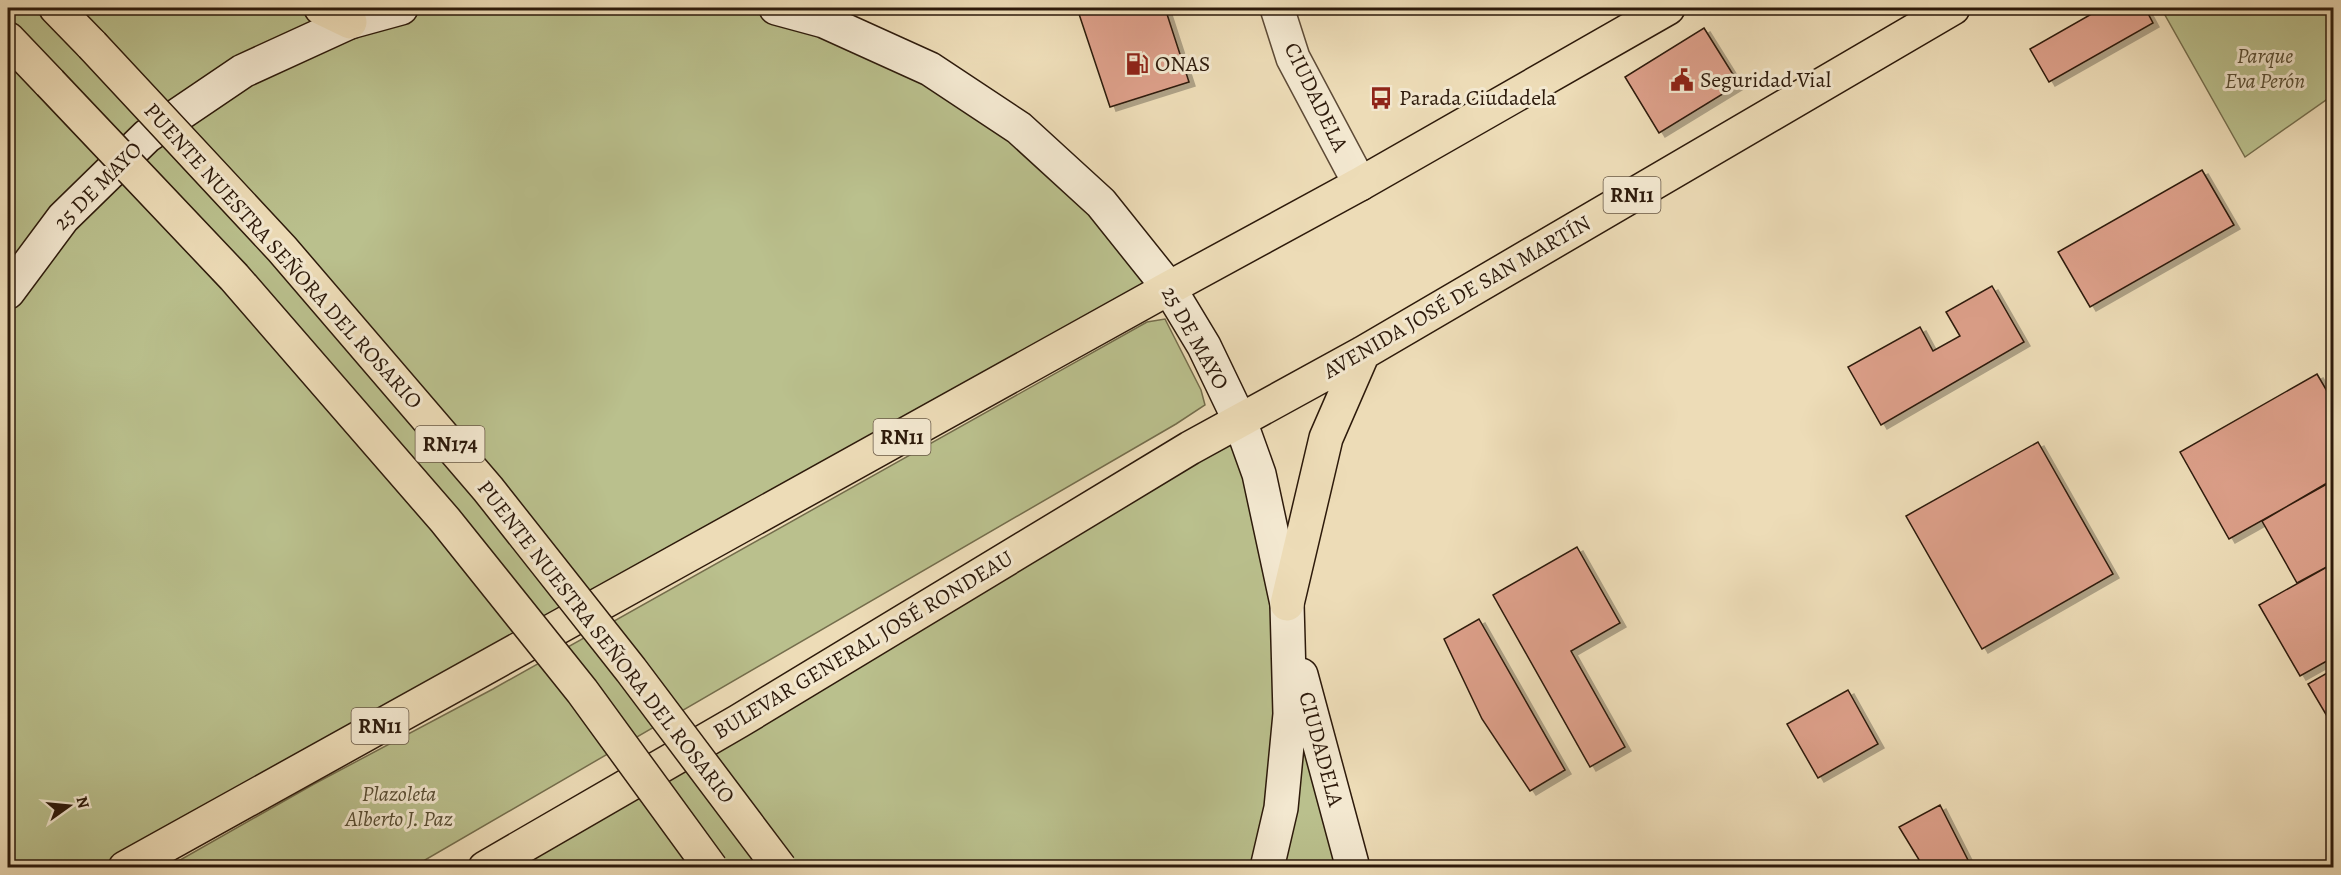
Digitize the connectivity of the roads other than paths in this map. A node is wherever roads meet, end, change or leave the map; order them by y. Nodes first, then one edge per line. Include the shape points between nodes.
1 (56, 8) edge
2 (400, 8) edge
3 (776, 8) edge
4 (1277, 8) edge
5 (1668, 8) edge
6 (1953, 8) edge
7 (335, 15) edge
8 (8, 39) edge
9 (1360, 184) junction
10 (1169, 288) junction
11 (8, 292) edge
12 (1363, 353) junction
13 (1240, 421) junction
14 (1288, 617) junction
15 (125, 867) edge
16 (485, 867) edge
17 (711, 867) edge
18 (780, 867) edge
19 (1267, 867) edge
20 (1353, 867) edge

1 - 18 main road, PUENTE NUESTRA SEÑORA DEL ROSARIO / RN174, bridge via 282,249 488,489
2 - 7 main road, 25 DE MAYO
3 - 10 main road, 25 DE MAYO via 824,21 930,69 1019,128 1101,203
4 - 9 main road, CIUDADELA via 1293,58
5 - 9 main road, RN11
6 - 12 main road, AVENIDA JOSÉ DE SAN MARTÍN / RN11
7 - 11 main road, 25 DE MAYO via 147,136 63,218
8 - 17 main road, RN174, bridge via 234,277 445,520 582,691
9 - 10 main road, RN11
10 - 13 main road, 25 DE MAYO via 1204,346
10 - 15 main road, RN11
12 - 13 main road, AVENIDA JOSÉ DE SAN MARTÍN / RN11
12 - 14 main road via 1326,438
13 - 14 main road, 25 DE MAYO via 1259,474
13 - 16 main road, BULEVAR GENERAL JOSÉ RONDEAU / RN11 via 739,721
14 - 19 main road, 25 DE MAYO via 1290,714 1281,808
14 - 20 main road, CIUDADELA

